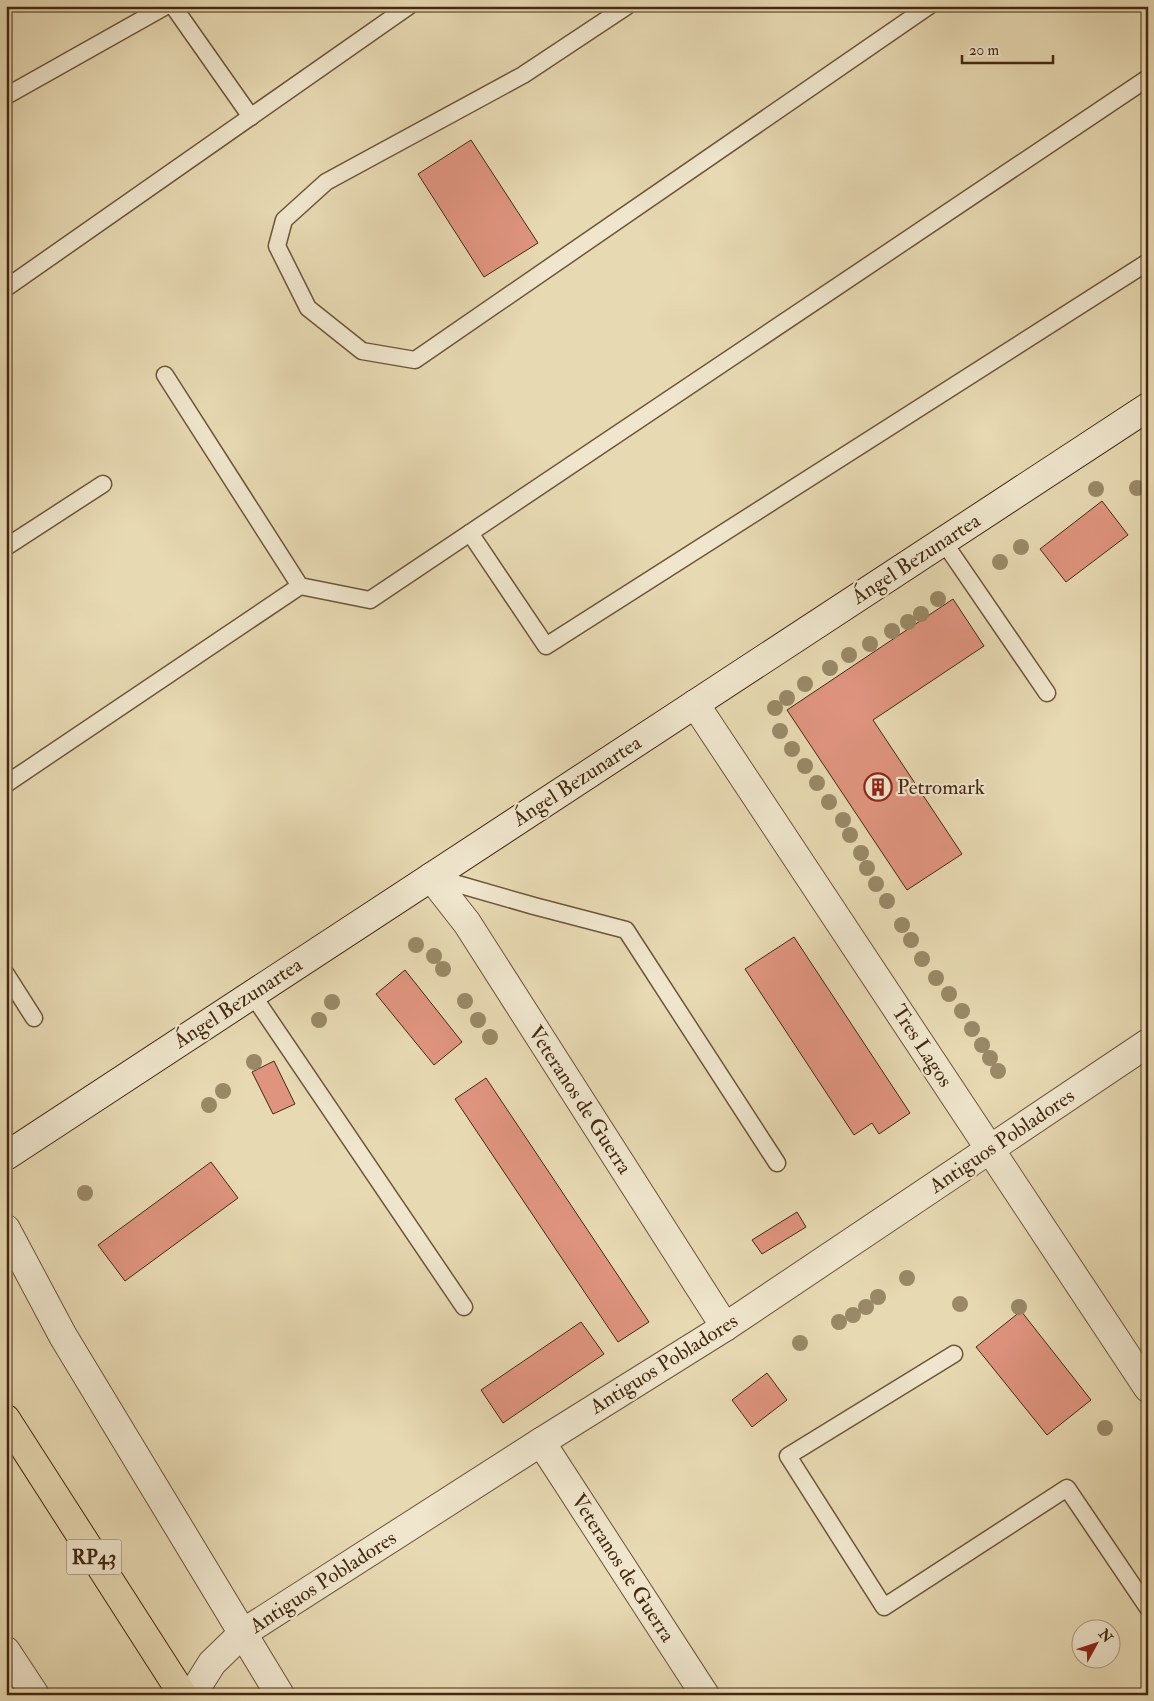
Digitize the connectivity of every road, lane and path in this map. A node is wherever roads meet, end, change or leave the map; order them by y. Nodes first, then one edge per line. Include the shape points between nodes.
1 (166, 6) edge
2 (174, 6) edge
3 (409, 6) edge
4 (627, 6) edge
5 (929, 6) edge
6 (1148, 78) edge
7 (6, 96) edge
8 (251, 117) junction
9 (1148, 262) edge
10 (6, 288) edge
11 (165, 375) dead end
12 (1148, 407) edge
13 (102, 484) dead end
14 (470, 533) junction
15 (944, 541) junction
16 (6, 547) edge
17 (300, 586) junction
18 (1047, 693) dead end
19 (696, 704) junction
20 (6, 784) edge
21 (431, 877) junction
22 (6, 974) edge
23 (252, 994) junction
24 (34, 1018) dead end
25 (1148, 1043) edge
26 (990, 1149) junction
27 (6, 1156) edge
28 (777, 1163) dead end
29 (6, 1229) edge
30 (464, 1307) dead end
31 (725, 1327) junction
32 (954, 1354) dead end
33 (1148, 1388) edge
34 (6, 1419) edge
35 (541, 1442) junction
36 (1148, 1608) edge
37 (243, 1633) junction
38 (6, 1651) edge
39 (35, 1695) edge
40 (183, 1695) edge
41 (192, 1695) edge
42 (280, 1695) edge
43 (705, 1695) edge

1 - 7 lane
2 - 8 lane
3 - 8 lane
4 - 5 lane via 523,75 326,182 284,220 277,246 308,308 362,350 415,360
6 - 14 lane
8 - 10 lane
9 - 14 lane via 546,646
11 - 17 lane
12 - 15 street, Ángel Bezunartea
13 - 16 lane
14 - 17 lane via 370,600
15 - 18 lane
15 - 19 street, Ángel Bezunartea
17 - 20 lane
19 - 21 street, Ángel Bezunartea
19 - 26 street, Tres Lagos
21 - 23 street, Ángel Bezunartea
21 - 28 lane via 626,930
21 - 31 street, Veteranos de Guerra via 466,923
22 - 24 lane
23 - 27 street, Ángel Bezunartea
23 - 30 lane
25 - 26 street, Antiguos Pobladores
26 - 31 street, Antiguos Pobladores
26 - 33 street, Tres Lagos
29 - 37 street via 63,1336
31 - 35 street, Antiguos Pobladores
32 - 36 lane via 788,1456 884,1606 1067,1488
34 - 40 main road, RP43
35 - 37 street, Antiguos Pobladores
35 - 43 street, Veteranos de Guerra
37 - 41 street, Antiguos Pobladores via 212,1663
37 - 42 street
38 - 39 street

